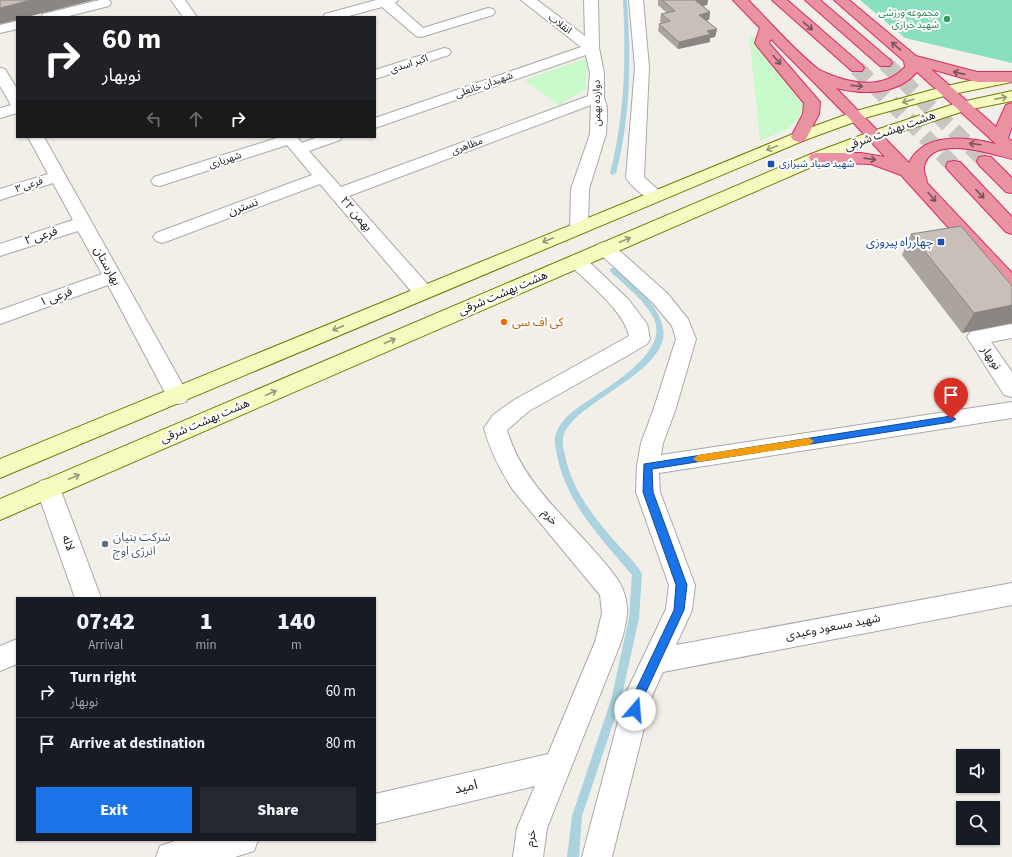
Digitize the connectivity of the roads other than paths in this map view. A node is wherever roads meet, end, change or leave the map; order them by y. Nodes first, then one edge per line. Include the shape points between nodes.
1 (178, 0) edge
2 (528, 0) edge
3 (591, 0) edge
4 (636, 0) edge
5 (740, 0) edge
6 (779, 0) edge
7 (812, 0) edge
8 (841, 0) edge
9 (388, 1) edge
10 (104, 3) dead end
11 (488, 12) dead end
12 (52, 16) edge
13 (189, 16) edge
14 (334, 16) edge
15 (16, 25) edge
16 (767, 27) junction
17 (0, 29) edge
18 (592, 48) junction
19 (444, 52) dead end
20 (911, 58) junction
21 (885, 63) tunnel mouth
22 (808, 68) junction
23 (857, 68) tunnel mouth
24 (0, 72) edge
25 (376, 75) edge
26 (1012, 77) edge
27 (946, 91) junction
28 (1012, 96) edge
29 (596, 98) junction
30 (16, 101) edge
31 (963, 106) junction
32 (16, 108) edge
33 (1012, 108) edge
34 (0, 113) edge
35 (856, 116) junction
36 (376, 123) edge
37 (873, 136) junction
38 (799, 137) junction
39 (37, 138) edge
40 (326, 138) edge
41 (1000, 139) junction
42 (292, 142) edge
43 (1012, 150) edge
44 (1012, 154) edge
45 (817, 158) junction
46 (985, 161) tunnel mouth
47 (954, 166) tunnel mouth
48 (57, 176) junction
49 (323, 177) junction
50 (160, 181) dead end
51 (919, 182) junction
52 (1012, 188) edge
53 (338, 194) junction
54 (0, 195) edge
55 (656, 196) junction
56 (80, 218) junction
57 (579, 228) junction
58 (1012, 228) edge
59 (162, 237) dead end
60 (0, 239) edge
61 (605, 248) junction
62 (0, 250) edge
63 (577, 261) junction
64 (997, 270) junction
65 (112, 277) junction
66 (1012, 285) edge
67 (1012, 288) edge
68 (423, 292) junction
69 (0, 317) edge
70 (1012, 331) edge
71 (1012, 389) edge
72 (178, 396) junction
73 (1012, 410) edge
74 (648, 466) junction
75 (0, 469) edge
76 (48, 488) junction
77 (0, 510) edge
78 (1012, 594) edge
79 (88, 597) edge
80 (16, 651) edge
81 (0, 659) edge
82 (655, 661) junction
83 (557, 766) junction
84 (376, 809) edge
85 (239, 841) edge
86 (171, 857) edge
87 (528, 857) edge
88 (597, 857) edge

1 - 13 street
2 - 18 street, انقلاب
3 - 18 street, دوازده بهمن
4 - 55 street via 642,67 635,178
5 - 16 highway
6 -> 23 highway
7 - 21 highway
20 -> 8 highway
9 - 11 street via 421,32
9 - 14 street
10 - 12 street
15 - 17 street
16 - 22 highway
16 -> 38 highway via 762,43 808,94 812,102 811,114
18 - 29 street, دوازده بهمن via 597,73
18 - 36 street, شهیدان خانعلی
19 - 25 street, اکبر اسدی
22 -> 20 highway via 840,84 879,87 908,77 913,68
26 -> 20 highway via 960,73
20 - 27 highway
22 - 35 highway
24 - 30 street
26 - 27 main road, هشت بهشت شرقی
27 - 31 highway
27 -> 35 main road, هشت بهشت شرقی
31 -> 28 main road, هشت بهشت شرقی
29 - 53 street, مظاهری
29 - 57 street, دوازده بهمن via 599,107 598,134 580,189
31 - 37 main road, هشت بهشت شرقی
31 - 41 highway
32 - 34 street
33 - 41 highway
35 - 37 highway
35 - 38 main road, هشت بهشت شرقی
37 - 45 main road, هشت بهشت شرقی
37 - 51 highway
38 -> 55 main road, هشت بهشت شرقی
39 - 48 street, بهارستان
40 - 42 street
41 - 43 highway
42 - 49 street, ۲۲ بهمن
42 - 50 street, شهریاری
44 -> 51 highway via 973,143 951,143 932,148 920,157 915,169
45 -> 51 highway via 877,160 898,168
61 -> 45 main road, هشت بهشت شرقی
46 - 52 highway
47 -> 58 highway
48 - 54 street, فرعی ۳
48 - 56 street, بهارستان
49 - 53 street, ۲۲ بهمن
49 - 59 street, نسترن
51 -> 64 highway
53 - 68 street, ۲۲ بهمن
55 - 57 main road, هشت بهشت شرقی
56 - 60 street, فرعی ۲
56 - 62 street, فرعی ۲
56 - 65 street, بهارستان
57 -> 68 main road, هشت بهشت شرقی
61 - 63 main road, هشت بهشت شرقی
61 - 74 street via 660,298 681,324 686,339 652,443
76 -> 63 main road, هشت بهشت شرقی
63 - 83 street, خرم via 622,305 637,324 640,339 519,407 503,418 495,428 500,450 509,464 613,594 616,616 608,642
64 - 66 highway
64 - 67 main road
65 - 69 street, فرعی ۱
65 - 72 street, بهارستان
68 -> 72 main road, هشت بهشت شرقی
70 - 71 street, نوبهار via 976,337
72 - 75 main road, هشت بهشت شرقی
73 - 74 street
74 - 82 street via 648,492 682,585 679,610
76 - 77 main road, هشت بهشت شرقی
76 - 79 street, لاله
78 - 82 street, شهید مسعود وعیدی
80 - 81 street
82 - 88 street via 639,696
83 - 84 street, امید
83 - 87 street, خرم via 532,828
85 - 86 street

